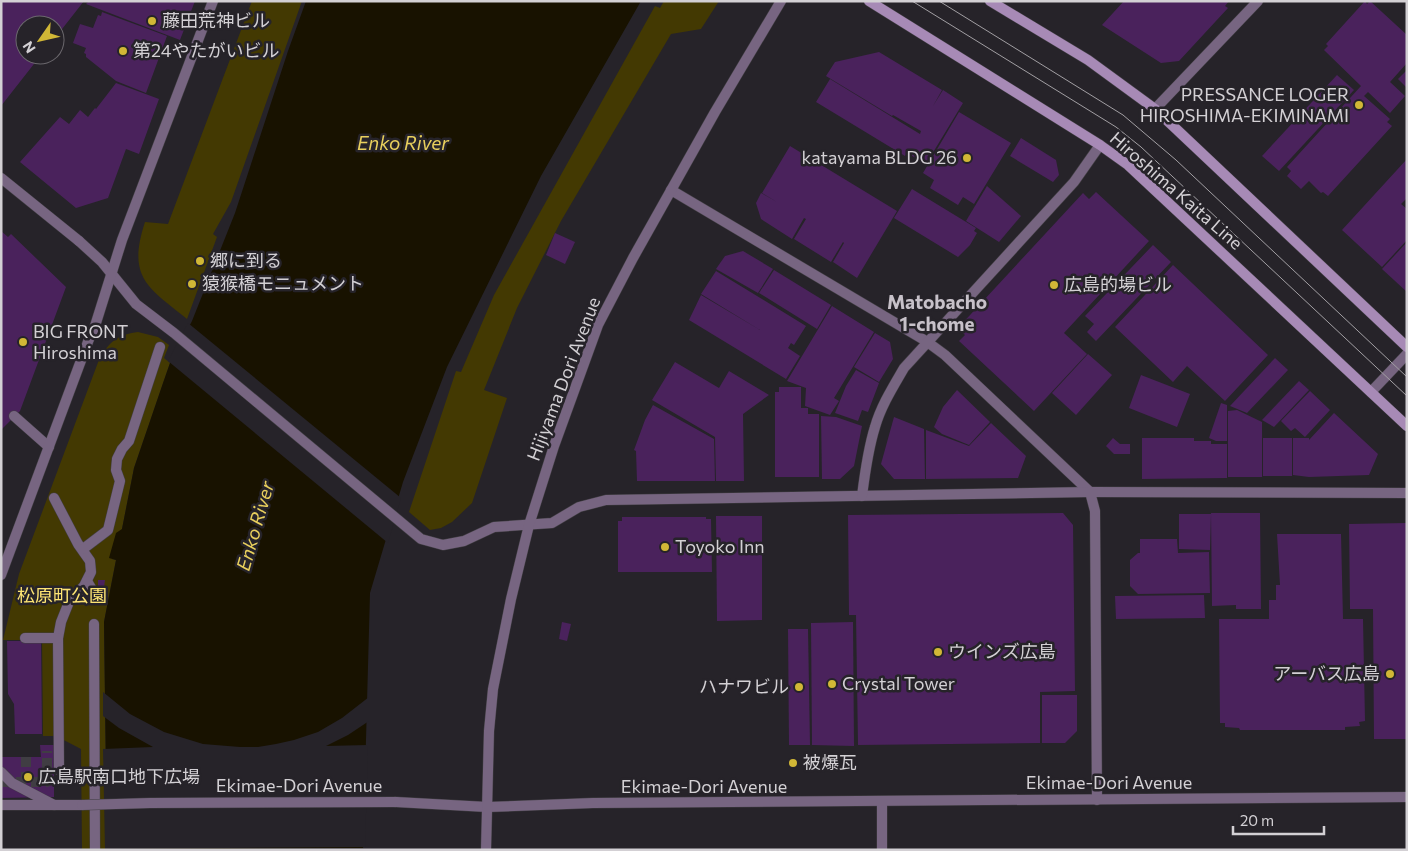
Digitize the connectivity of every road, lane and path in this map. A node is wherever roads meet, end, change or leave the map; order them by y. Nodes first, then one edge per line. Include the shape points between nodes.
1 (213, 1) edge
2 (780, 1) edge
3 (869, 1) edge
4 (990, 1) edge
5 (1258, 1) edge
6 (1155, 109) junction
7 (1100, 145) junction
8 (1, 178) edge
9 (671, 190) junction
10 (111, 275) junction
11 (926, 342) junction
12 (160, 347) dead end
13 (1407, 347) edge
14 (1407, 354) edge
15 (1371, 392) junction
16 (14, 416) dead end
17 (1407, 426) edge
18 (49, 447) junction
19 (1090, 492) junction
20 (1407, 493) edge
21 (862, 496) junction
22 (54, 498) dead end
23 (529, 524) junction
24 (83, 550) junction
25 (1, 574) edge
26 (88, 581) junction
27 (96, 596) dead end
28 (94, 624) dead end
29 (25, 638) dead end
30 (58, 638) junction
31 (59, 770) dead end
32 (1, 772) edge
33 (1407, 797) edge
34 (1097, 800) junction
35 (882, 802) junction
36 (1, 805) edge
37 (54, 805) junction
38 (486, 807) junction
39 (96, 850) edge
40 (486, 850) edge
41 (882, 850) edge

1 - 10 street
2 - 9 street, Hijiyama Dori Avenue
3 - 7 main road, Hiroshima Kaita Line
4 - 6 main road via 1088,60
5 - 6 street
6 - 13 main road
7 - 11 street via 1074,182
7 - 15 main road, Hiroshima Kaita Line via 1128,165
8 - 10 street via 79,241
9 - 11 street
9 - 23 street, Hijiyama Dori Avenue via 598,325
10 - 18 street
10 - 23 street via 136,304 421,539 442,545 464,541 494,527
11 - 19 street via 945,355
11 - 21 street via 904,368 875,426
12 - 24 street via 130,441 118,459 116,470 120,481 108,530
14 - 15 street
15 - 17 main road, Hiroshima Kaita Line
16 - 18 street
18 - 25 street
19 - 20 street
19 - 21 street
19 - 34 street via 1095,511
21 - 23 street via 606,500 579,507 552,523
22 - 24 street
23 - 38 street, Hijiyama Dori Avenue via 493,689
24 - 26 street via 90,561
26 - 27 street
26 - 30 street via 69,602
28 - 39 street
29 - 30 street
30 - 31 street
32 - 37 street via 12,783
33 - 34 street, Ekimae-Dori Avenue
34 - 35 street, Ekimae-Dori Avenue
35 - 38 street, Ekimae-Dori Avenue
35 - 41 street
36 - 37 street, Ekimae-Dori Avenue
37 - 38 street, Ekimae-Dori Avenue, bridge via 396,802
38 - 40 street, Hijiyama Dori Avenue

